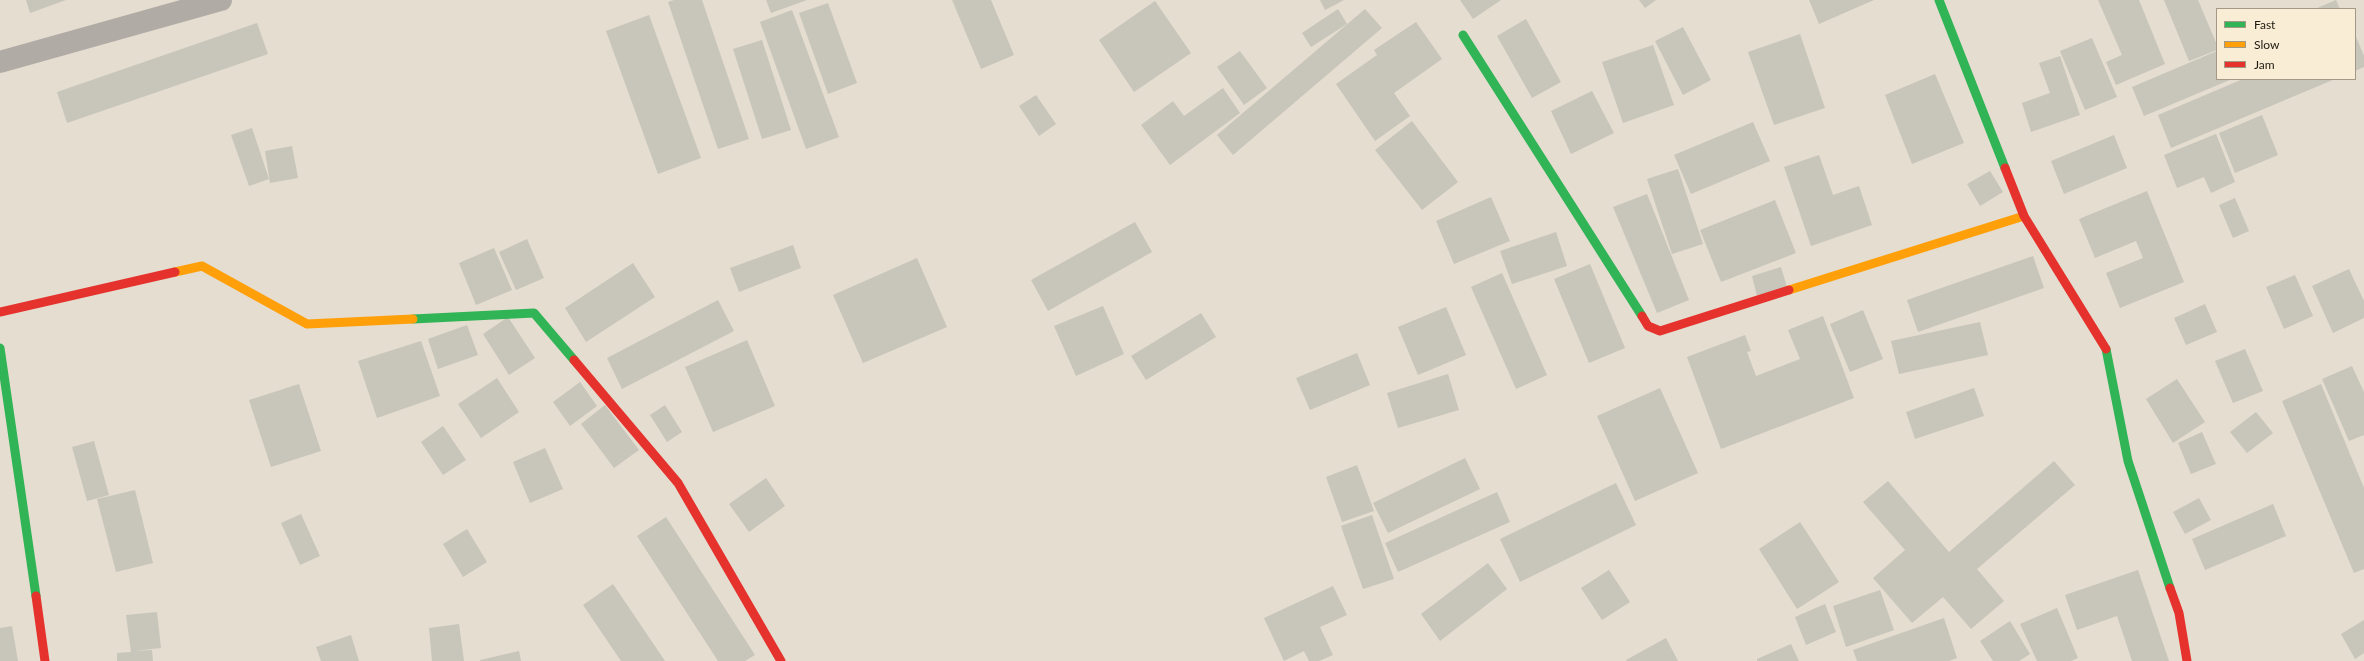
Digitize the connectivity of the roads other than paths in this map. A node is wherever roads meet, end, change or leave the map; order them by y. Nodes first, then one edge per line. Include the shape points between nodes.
1 (221, 0) edge
2 (1939, 0) edge
3 (1463, 35) dead end
4 (0, 62) edge
5 (2024, 216) junction
6 (0, 312) edge
7 (0, 348) edge
8 (45, 661) edge
9 (780, 661) edge
10 (2187, 661) edge

1 - 4 street
2 - 5 street
3 - 5 street via 1648,326 1660,331
5 - 10 street via 2108,352 2128,461 2179,613
6 - 9 street via 202,266 307,324 534,313 678,483
7 - 8 street

